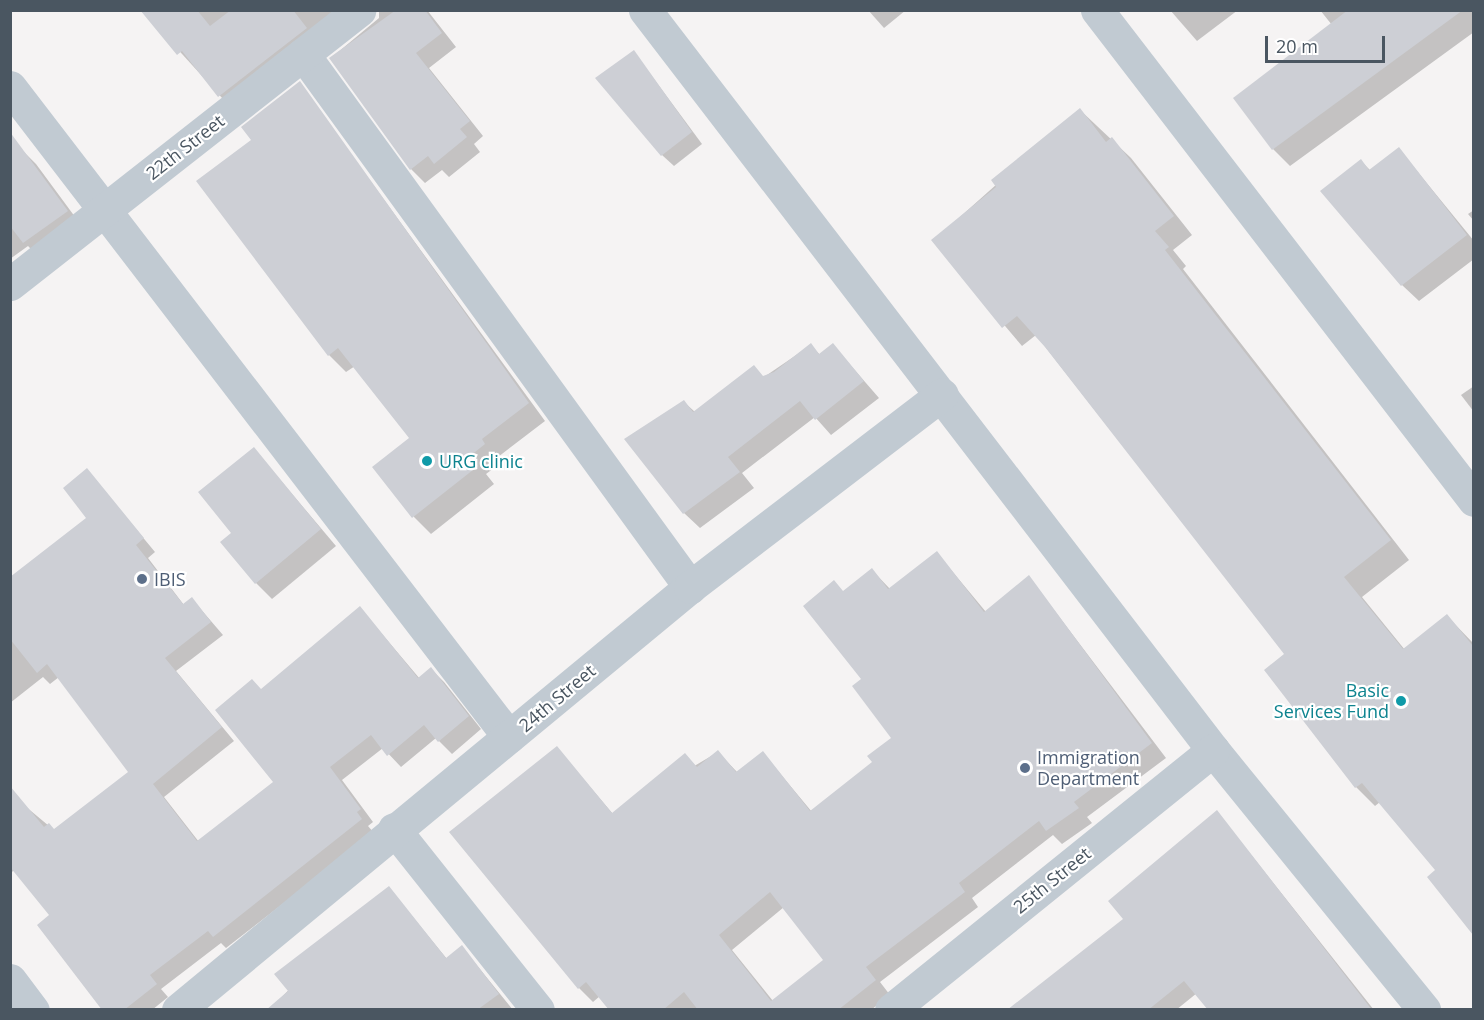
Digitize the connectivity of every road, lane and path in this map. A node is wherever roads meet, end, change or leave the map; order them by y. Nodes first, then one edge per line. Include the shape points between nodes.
1 (360, 10) edge
2 (645, 10) edge
3 (1097, 10) edge
4 (303, 54) junction
5 (10, 87) edge
6 (106, 209) junction
7 (10, 284) edge
8 (942, 394) junction
9 (1473, 500) edge
10 (690, 587) junction
11 (509, 737) junction
12 (1213, 750) junction
13 (394, 829) junction
14 (10, 980) edge
15 (33, 1010) edge
16 (178, 1010) edge
17 (538, 1010) edge
18 (891, 1010) edge
19 (1424, 1010) edge

1 - 4 street, 22th Street
2 - 8 street
3 - 9 street
4 - 6 street, 22th Street
4 - 10 street
5 - 6 street
6 - 7 street, 22th Street
6 - 11 street
8 - 10 street, 24th Street
8 - 12 street
10 - 11 street, 24th Street
11 - 13 street, 24th Street
12 - 18 street, 25th Street
12 - 19 street
13 - 16 street, 24th Street
13 - 17 street
14 - 15 street

